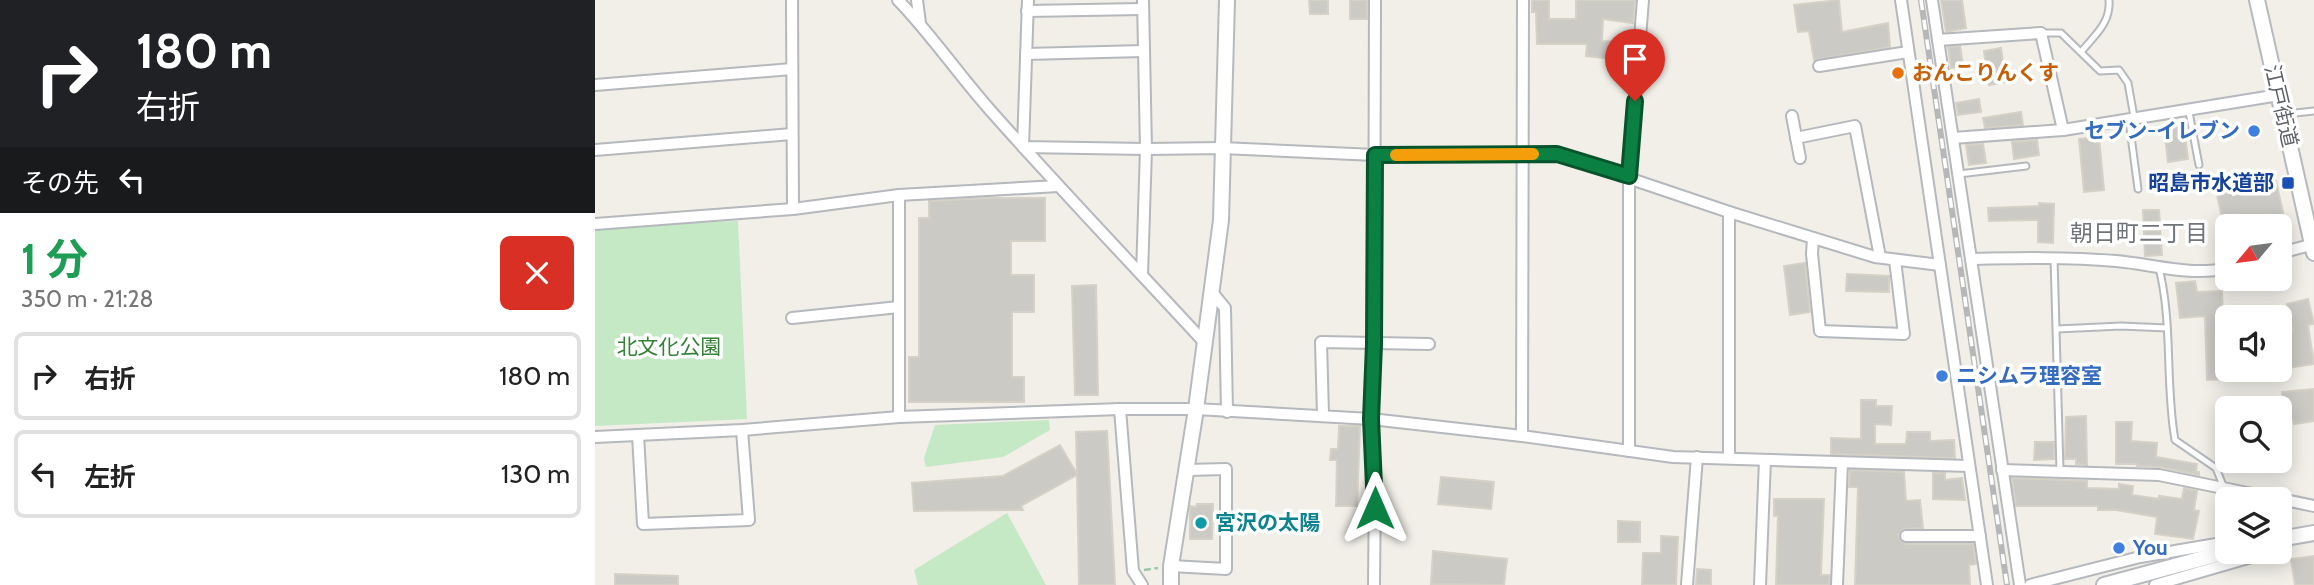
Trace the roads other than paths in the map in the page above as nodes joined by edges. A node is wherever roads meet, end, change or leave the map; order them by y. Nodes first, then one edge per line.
1 (792, 0) edge
2 (898, 0) edge
3 (917, 0) edge
4 (1227, 0) edge
5 (1375, 0) edge
6 (1523, 0) edge
7 (1643, 0) edge
8 (1901, 0) edge
9 (1932, 0) edge
10 (2109, 0) edge
11 (2257, 0) edge
12 (1142, 5) edge
13 (1027, 6) edge
14 (920, 23) junction
15 (2042, 33) junction
16 (1938, 40) junction
17 (1143, 51) junction
18 (1908, 52) junction
19 (2081, 52) junction
20 (1026, 54) junction
21 (1819, 66) dead end
22 (792, 69) junction
23 (595, 85) edge
24 (2279, 96) junction
25 (2314, 111) edge
26 (2189, 112) junction
27 (2283, 115) junction
28 (1792, 116) dead end
29 (2131, 121) junction
30 (2063, 130) junction
31 (792, 134) junction
32 (1796, 138) junction
33 (1953, 138) junction
34 (1023, 146) junction
35 (1222, 148) junction
36 (1146, 149) junction
37 (595, 150) edge
38 (1375, 155) junction
39 (1523, 155) junction
40 (1800, 158) dead end
41 (2199, 165) dead end
42 (2025, 166) dead end
43 (1959, 174) junction
44 (1629, 176) junction
45 (1058, 186) junction
46 (2139, 189) dead end
47 (899, 195) junction
48 (793, 209) junction
49 (1729, 212) junction
50 (595, 224) edge
51 (1813, 238) junction
52 (2313, 247) edge
53 (2293, 251) edge
54 (1880, 257) junction
55 (2054, 257) junction
56 (1971, 259) junction
57 (1895, 260) junction
58 (1940, 265) junction
59 (2159, 268) junction
60 (2215, 269) edge
61 (1142, 275) junction
62 (1211, 290) junction
63 (899, 307) junction
64 (792, 318) dead end
65 (2167, 328) junction
66 (2057, 329) junction
67 (1204, 342) junction
68 (1374, 344) junction
69 (1429, 344) dead end
70 (1120, 409) junction
71 (1196, 410) junction
72 (1227, 411) junction
73 (1323, 415) junction
74 (899, 417) junction
75 (1371, 419) junction
76 (742, 429) junction
77 (638, 435) junction
78 (1522, 436) junction
79 (595, 437) edge
80 (1629, 451) junction
81 (1697, 457) junction
82 (1729, 457) junction
83 (1765, 460) junction
84 (1842, 463) junction
85 (1969, 466) junction
86 (1187, 470) junction
87 (2003, 470) junction
88 (2060, 471) junction
89 (2219, 487) edge
90 (2224, 487) edge
91 (2292, 502) edge
92 (2314, 506) edge
93 (2314, 533) edge
94 (1906, 536) dead end
95 (1980, 536) junction
96 (2292, 537) edge
97 (2215, 547) edge
98 (2215, 549) edge
99 (2227, 564) edge
100 (1171, 566) junction
101 (1142, 585) edge
102 (1171, 585) edge
103 (1374, 585) edge
104 (1687, 585) edge
105 (1761, 585) edge
106 (1837, 585) edge
107 (1986, 585) edge
108 (2020, 585) edge
109 (2030, 585) edge
110 (2104, 585) edge
111 (2154, 585) edge

1 - 22 street
2 - 14 street
3 - 14 street
4 - 35 street
5 - 38 street
6 - 39 street
7 - 44 street
8 - 18 street
9 - 16 street
10 - 19 lane
11 - 24 street, 江戸街道
12 - 13 street
12 - 17 street
13 - 20 street
14 - 34 street
15 - 16 street
15 - 19 lane
15 - 30 street
16 - 33 street
17 - 20 street
17 - 36 street
18 - 21 street
18 - 58 street
19 - 29 lane
20 - 34 street
22 - 23 street
22 - 31 street
24 - 26 street
24 - 27 street, 江戸街道
25 - 27 lane
26 - 29 street
26 - 41 lane
27 - 52 street, 江戸街道
28 - 32 street
29 - 30 street
29 - 46 lane
30 - 33 street
31 - 37 street
31 - 48 street
32 - 40 street
32 - 54 street
33 - 43 street
34 - 36 street
34 - 45 street
35 - 36 street
35 - 38 street
35 - 62 street
36 - 61 street
38 - 39 street
38 - 68 street
39 - 44 street
39 - 78 street
42 - 43 lane
43 - 56 street
44 - 49 street
44 - 80 street
45 - 47 street
45 - 61 street
47 - 48 street
47 - 63 street
48 - 50 street
49 - 51 street
49 - 82 street
51 - 54 street
51 - 57 street
52 - 53 street
54 - 57 street
55 - 56 street
55 - 59 street
55 - 66 lane
56 - 87 street
57 - 58 street
58 - 85 street
59 - 60 street
59 - 65 lane
61 - 67 street
62 - 67 street
62 - 72 street
63 - 64 street
63 - 74 street
65 - 66 lane
65 - 90 lane
66 - 88 lane
67 - 71 street
68 - 69 street
68 - 73 street
68 - 75 street
70 - 71 street
70 - 74 street
70 - 101 street
71 - 72 street
71 - 86 street
72 - 73 street
73 - 75 street
74 - 76 street
75 - 78 street
75 - 103 street
76 - 77 street
76 - 77 street
77 - 79 street
78 - 80 street
80 - 81 street
81 - 82 street
81 - 104 street
82 - 83 street
83 - 84 street
83 - 105 street
84 - 85 street
84 - 106 street
85 - 95 street
86 - 100 street
86 - 100 street
87 - 88 street
87 - 108 street
88 - 89 street
91 - 92 street
93 - 96 street
94 - 95 street
95 - 107 street
97 - 109 street
98 - 110 street
99 - 111 street
100 - 102 street

